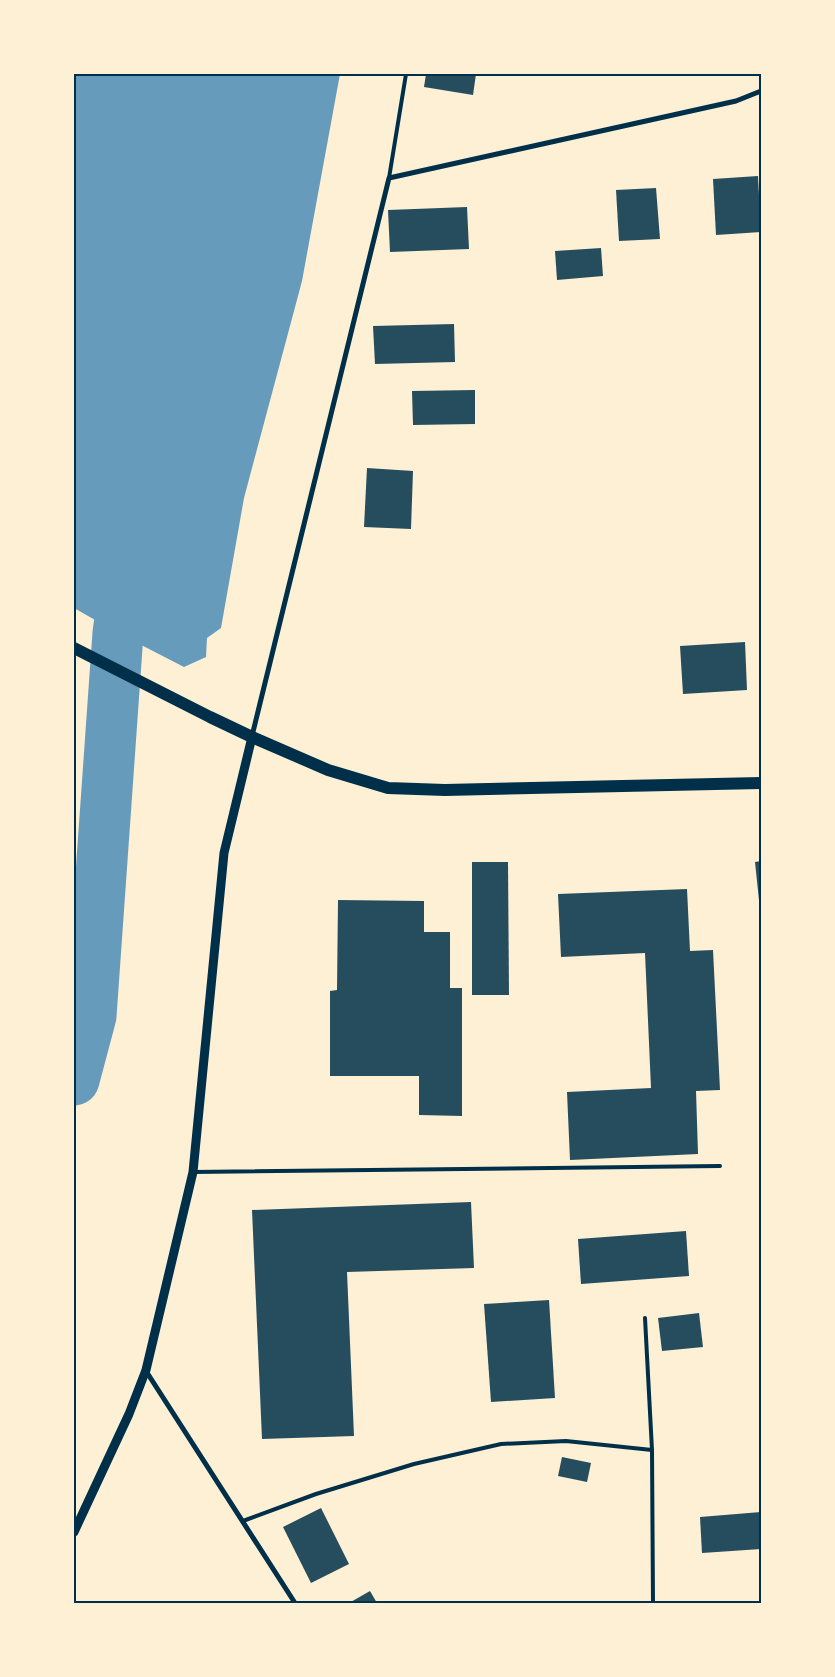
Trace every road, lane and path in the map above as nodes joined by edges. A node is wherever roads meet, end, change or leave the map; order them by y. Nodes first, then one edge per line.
1 (406, 74) edge
2 (761, 91) edge
3 (389, 178) junction
4 (74, 648) edge
5 (252, 736) junction
6 (761, 783) edge
7 (720, 1166) dead end
8 (193, 1172) junction
9 (645, 1318) dead end
10 (146, 1370) junction
11 (652, 1450) junction
12 (243, 1521) junction
13 (74, 1532) edge
14 (295, 1603) edge
15 (653, 1603) edge

1 - 3 lane
2 - 3 street
3 - 5 street
4 - 5 main road
5 - 6 main road
5 - 8 street
7 - 8 lane
8 - 10 street
9 - 11 lane
10 - 12 street
10 - 13 street
11 - 12 lane
11 - 15 lane
12 - 14 street

